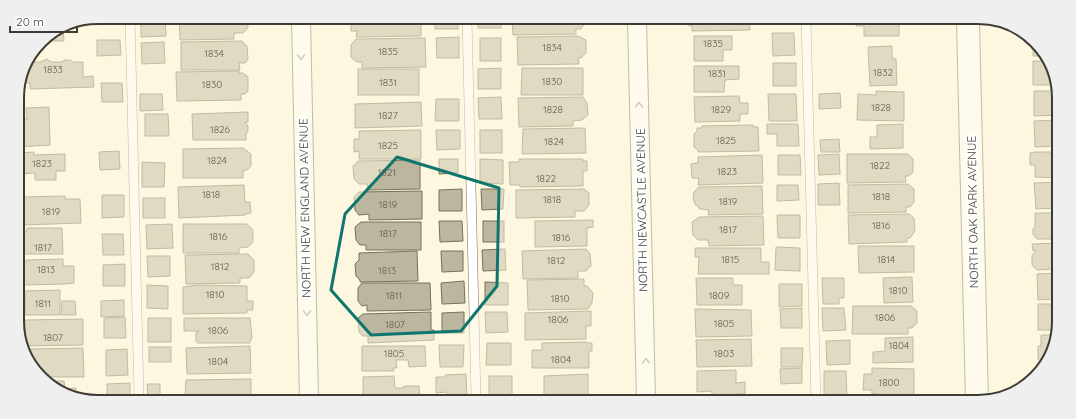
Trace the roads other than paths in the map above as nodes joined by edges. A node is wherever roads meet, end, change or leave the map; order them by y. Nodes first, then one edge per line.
1 (130, 24) edge
2 (300, 24) edge
3 (467, 24) edge
4 (637, 24) edge
5 (806, 24) edge
6 (968, 24) edge
7 (139, 395) edge
8 (309, 395) edge
9 (476, 395) edge
10 (646, 395) edge
11 (816, 395) edge
12 (977, 395) edge

1 - 7 lane
2 -> 8 street, NORTH NEW ENGLAND AVENUE
3 - 9 lane
10 -> 4 street, NORTH NEWCASTLE AVENUE
5 - 11 lane
6 - 12 street, NORTH OAK PARK AVENUE

